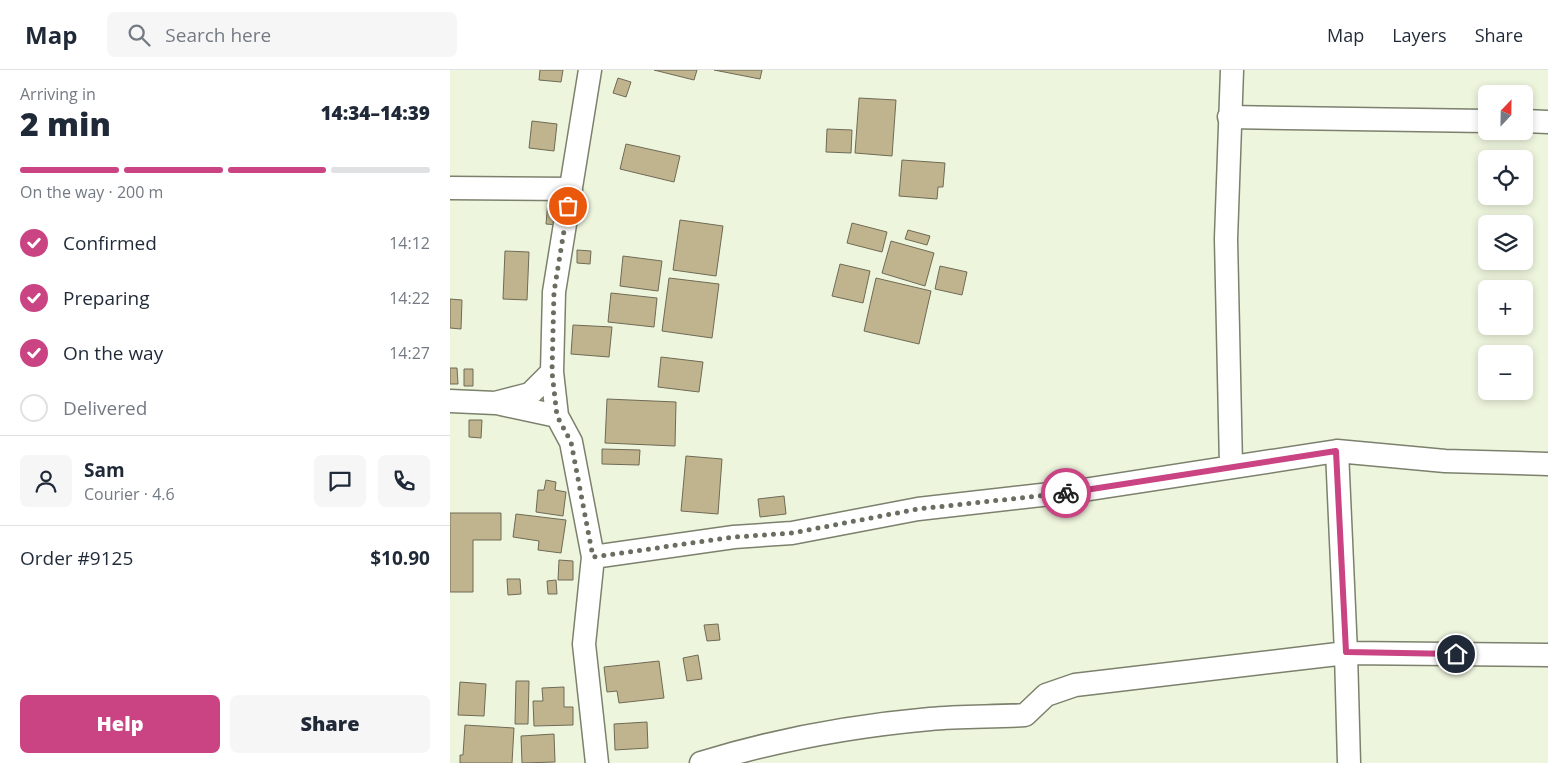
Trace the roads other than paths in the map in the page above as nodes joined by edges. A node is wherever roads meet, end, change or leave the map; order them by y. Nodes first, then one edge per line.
1 (590, 70) edge
2 (1232, 70) edge
3 (1229, 117) junction
4 (1478, 121) edge
5 (1533, 121) edge
6 (1548, 122) edge
7 (450, 188) edge
8 (571, 189) junction
9 (552, 372) junction
10 (450, 401) edge
11 (495, 403) junction
12 (557, 416) junction
13 (1336, 451) junction
14 (1548, 464) edge
15 (1231, 466) junction
16 (593, 557) junction
17 (1346, 652) junction
18 (1548, 655) edge
19 (597, 763) edge
20 (700, 763) edge
21 (1349, 763) edge

1 - 8 street
2 - 3 street
3 - 4 street
3 - 15 street
5 - 6 street
7 - 8 street
8 - 9 street
9 - 11 street
9 - 12 street
10 - 11 street
11 - 12 street
12 - 16 street
13 - 14 street
13 - 15 street
13 - 17 street
15 - 16 street
16 - 19 street
17 - 18 street
17 - 20 street
17 - 21 street

